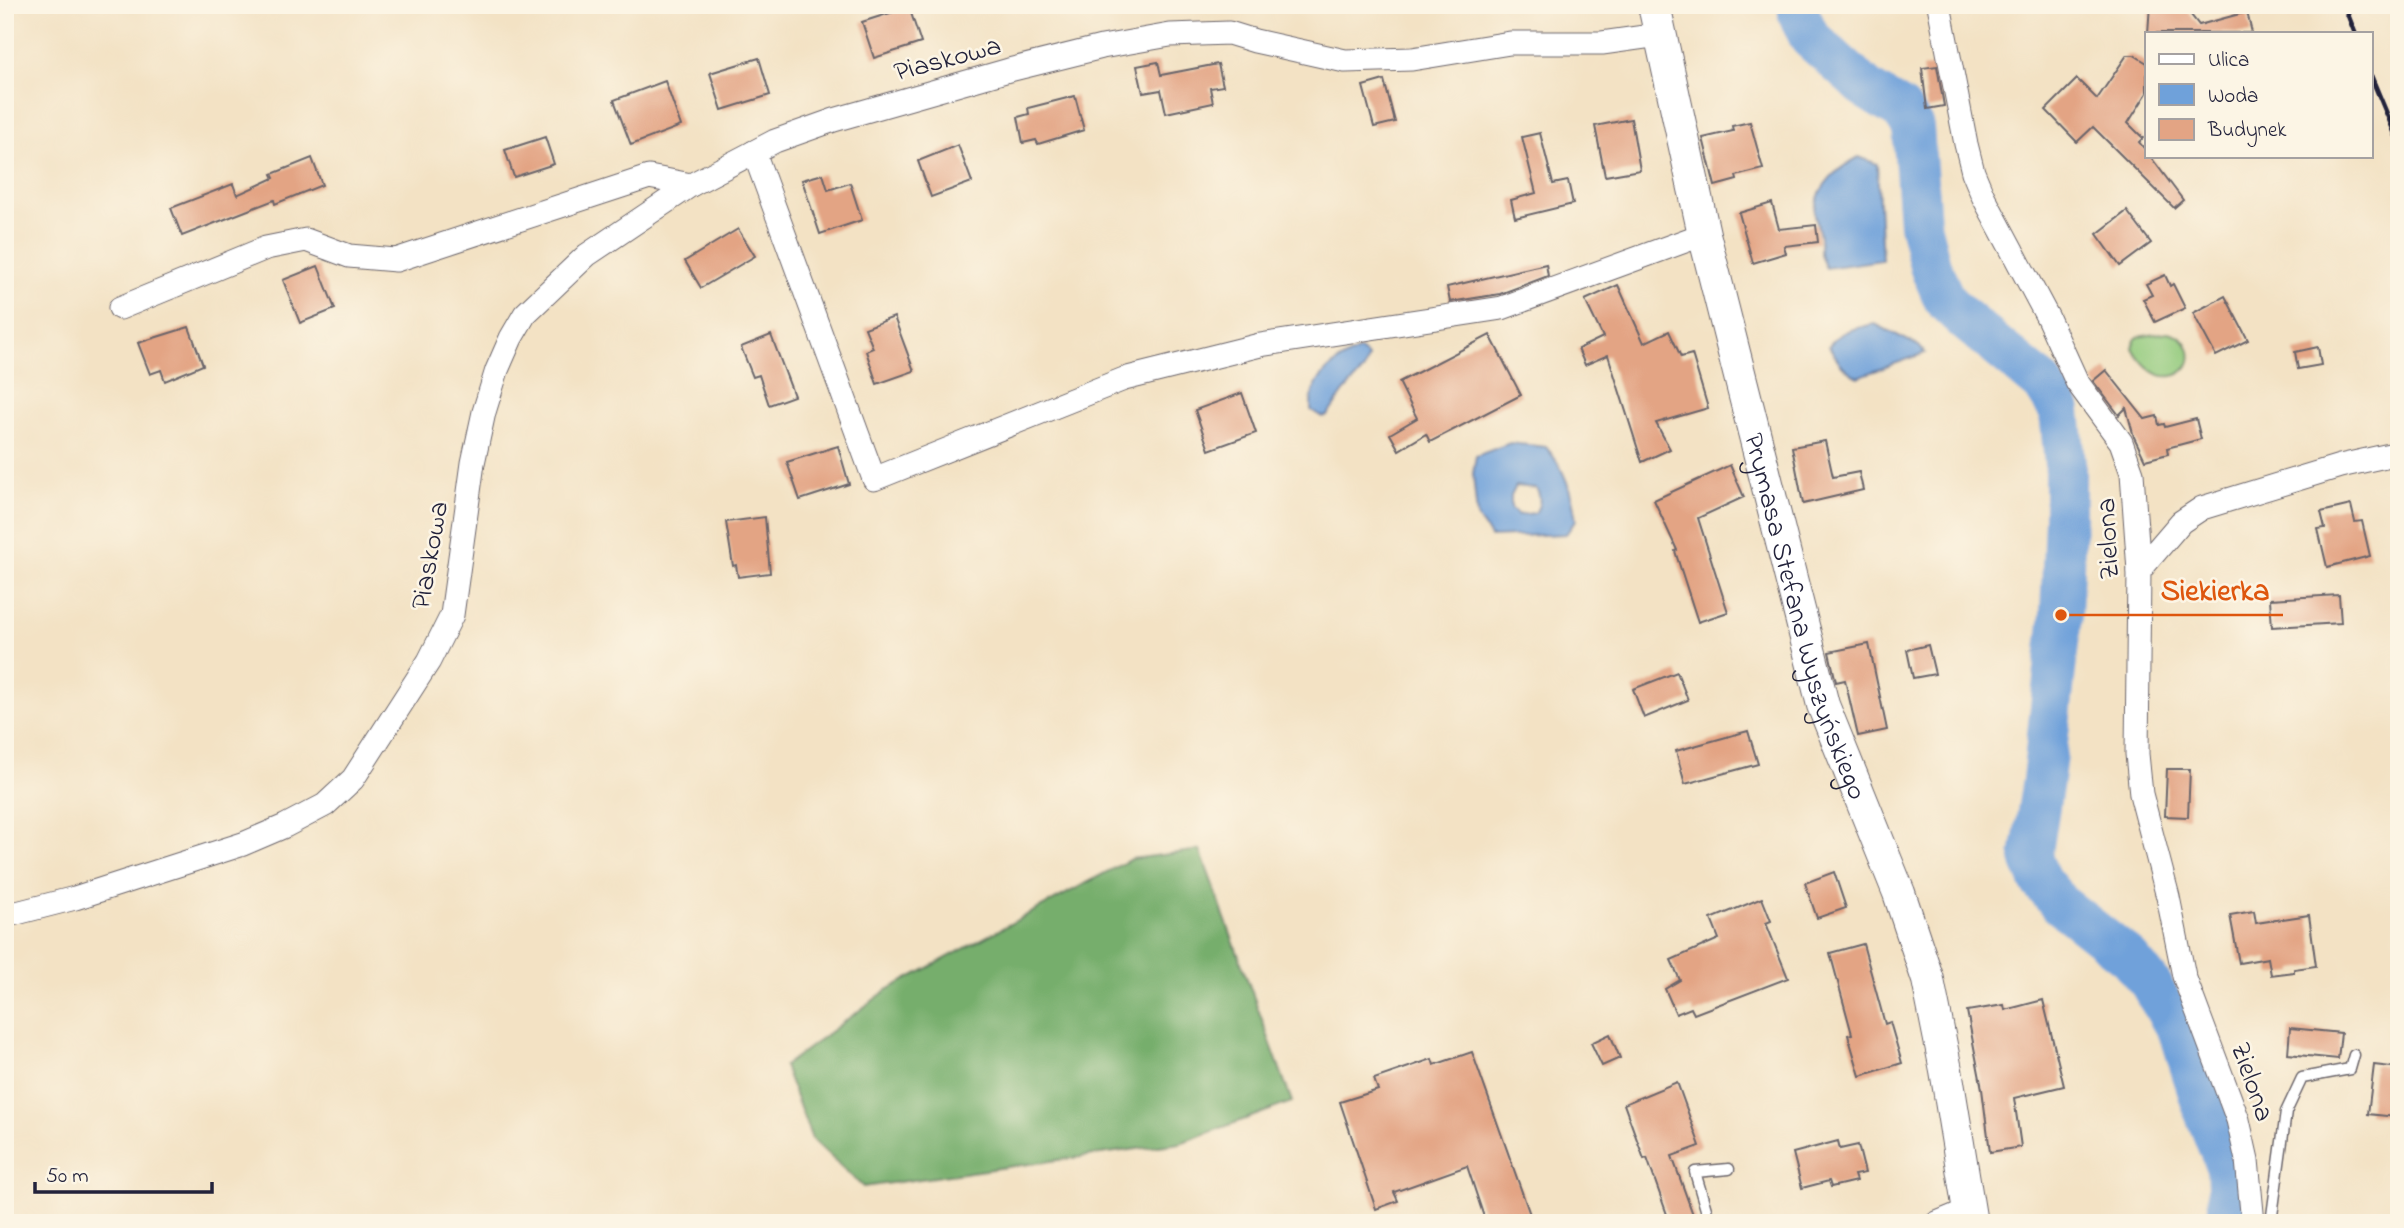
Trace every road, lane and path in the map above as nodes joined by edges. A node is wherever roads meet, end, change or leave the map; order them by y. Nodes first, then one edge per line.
1 (1939, 5) edge
2 (1657, 20) edge
3 (754, 152) junction
4 (691, 185) junction
5 (1704, 234) junction
6 (120, 308) dead end
7 (2399, 453) edge
8 (2139, 571) junction
9 (5, 916) edge
10 (2354, 1055) dead end
11 (1729, 1169) dead end
12 (1969, 1216) edge
13 (1710, 1223) edge
14 (1937, 1223) edge
15 (2253, 1223) edge
16 (2271, 1223) edge

1 - 8 street, Zielona
2 - 3 street, Piaskowa
2 - 5 main road, Prymasa Stefana Wyszyńskiego
3 - 4 street, Piaskowa
3 - 5 street
4 - 6 street
4 - 9 street, Piaskowa
5 - 12 main road, Prymasa Stefana Wyszyńskiego
7 - 8 street
8 - 15 street, Zielona
10 - 16 lane
11 - 13 lane
12 - 14 street

